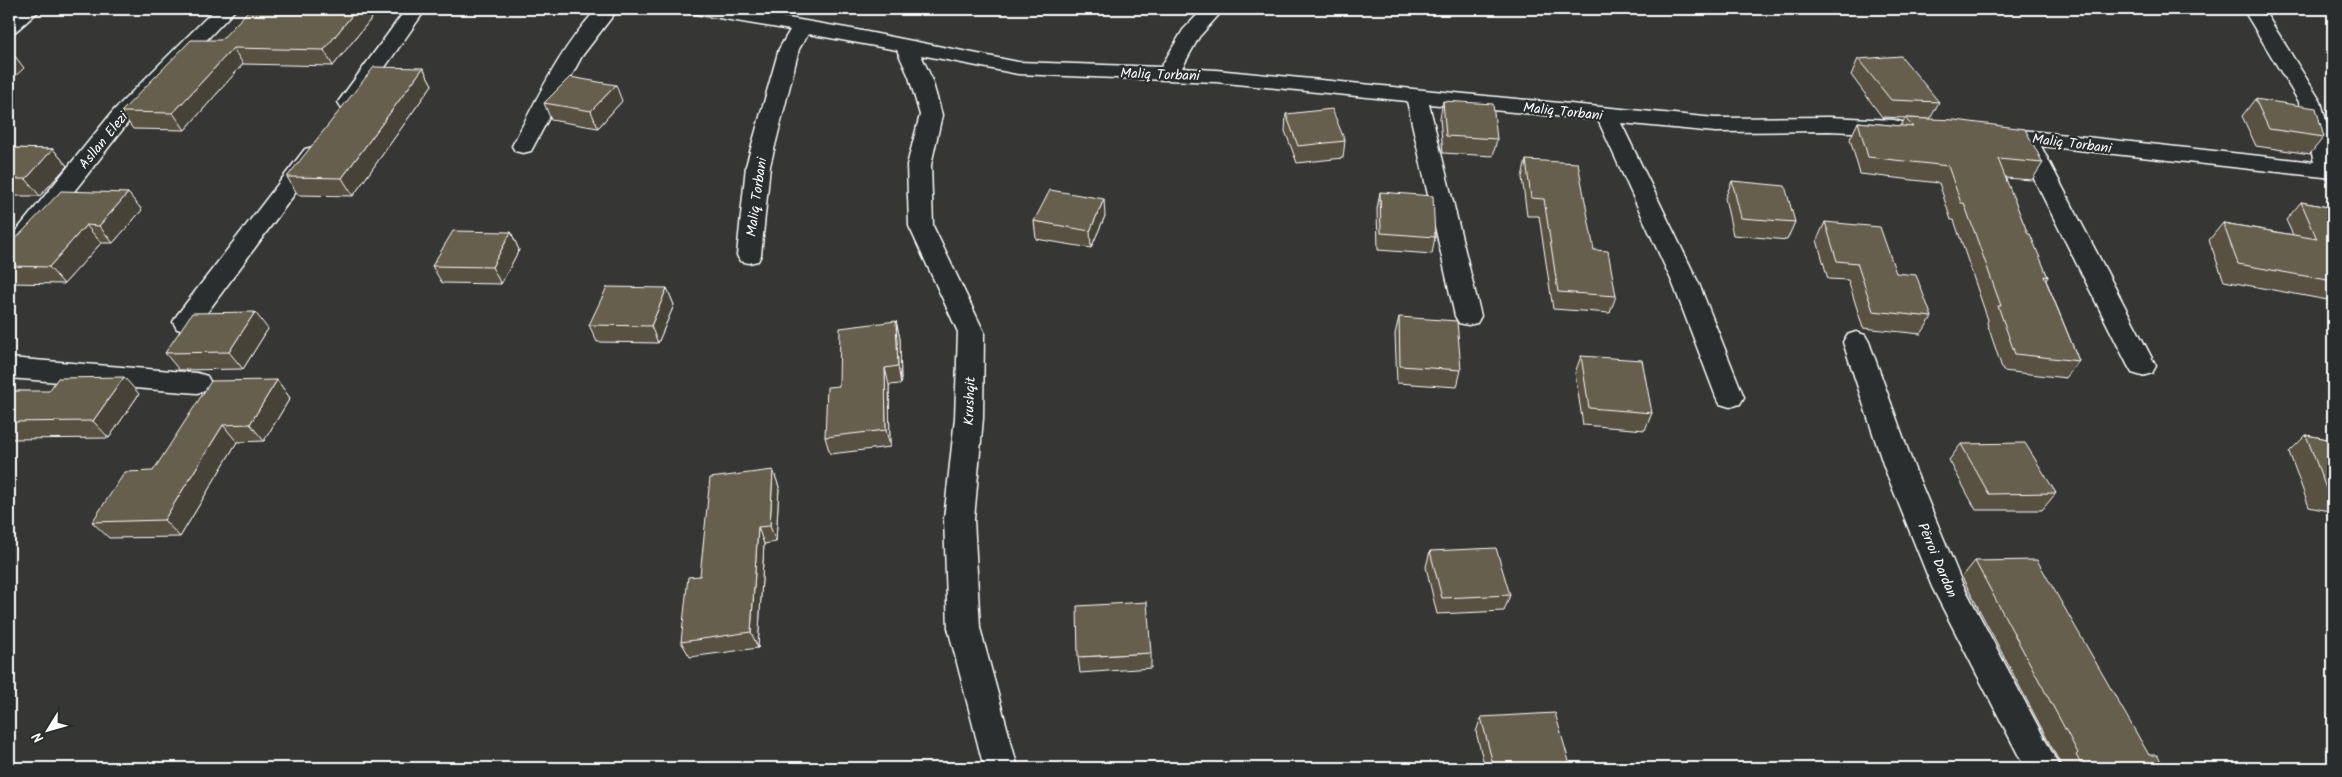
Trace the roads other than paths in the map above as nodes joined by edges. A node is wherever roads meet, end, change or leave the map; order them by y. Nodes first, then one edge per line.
1 (31, 9) edge
2 (226, 9) edge
3 (416, 9) edge
4 (608, 9) edge
5 (701, 9) edge
6 (1214, 9) edge
7 (2253, 9) edge
8 (749, 13) edge
9 (802, 26) junction
10 (9, 27) edge
11 (906, 46) junction
12 (1168, 74) junction
13 (1416, 96) junction
14 (1608, 116) junction
15 (1917, 127) edge
16 (1976, 132) edge
17 (2025, 138) junction
18 (523, 146) dead end
19 (2331, 170) edge
20 (749, 255) dead end
21 (9, 257) edge
22 (1468, 316) dead end
23 (186, 322) edge
24 (1856, 342) dead end
25 (2142, 366) dead end
26 (9, 368) edge
27 (197, 383) dead end
28 (1730, 397) dead end
29 (1001, 768) edge
30 (2042, 768) edge

1 - 10 street
2 - 21 street, Asllan Elezi
3 - 23 street
4 - 18 street
5 - 8 street, Maliq Torbani
6 - 12 street
7 - 19 street, Maliq Torbani
8 - 9 street, Maliq Torbani
9 - 11 street, Maliq Torbani
9 - 20 street, Maliq Torbani
11 - 12 street, Maliq Torbani
11 - 29 street, Krushqit
12 - 13 street, Maliq Torbani
13 - 14 street, Maliq Torbani
13 - 22 street
14 - 15 street, Maliq Torbani
14 - 28 street
16 - 17 street, Maliq Torbani
17 - 19 street, Maliq Torbani
17 - 25 street
24 - 30 street, Përroi Dardan
26 - 27 street

